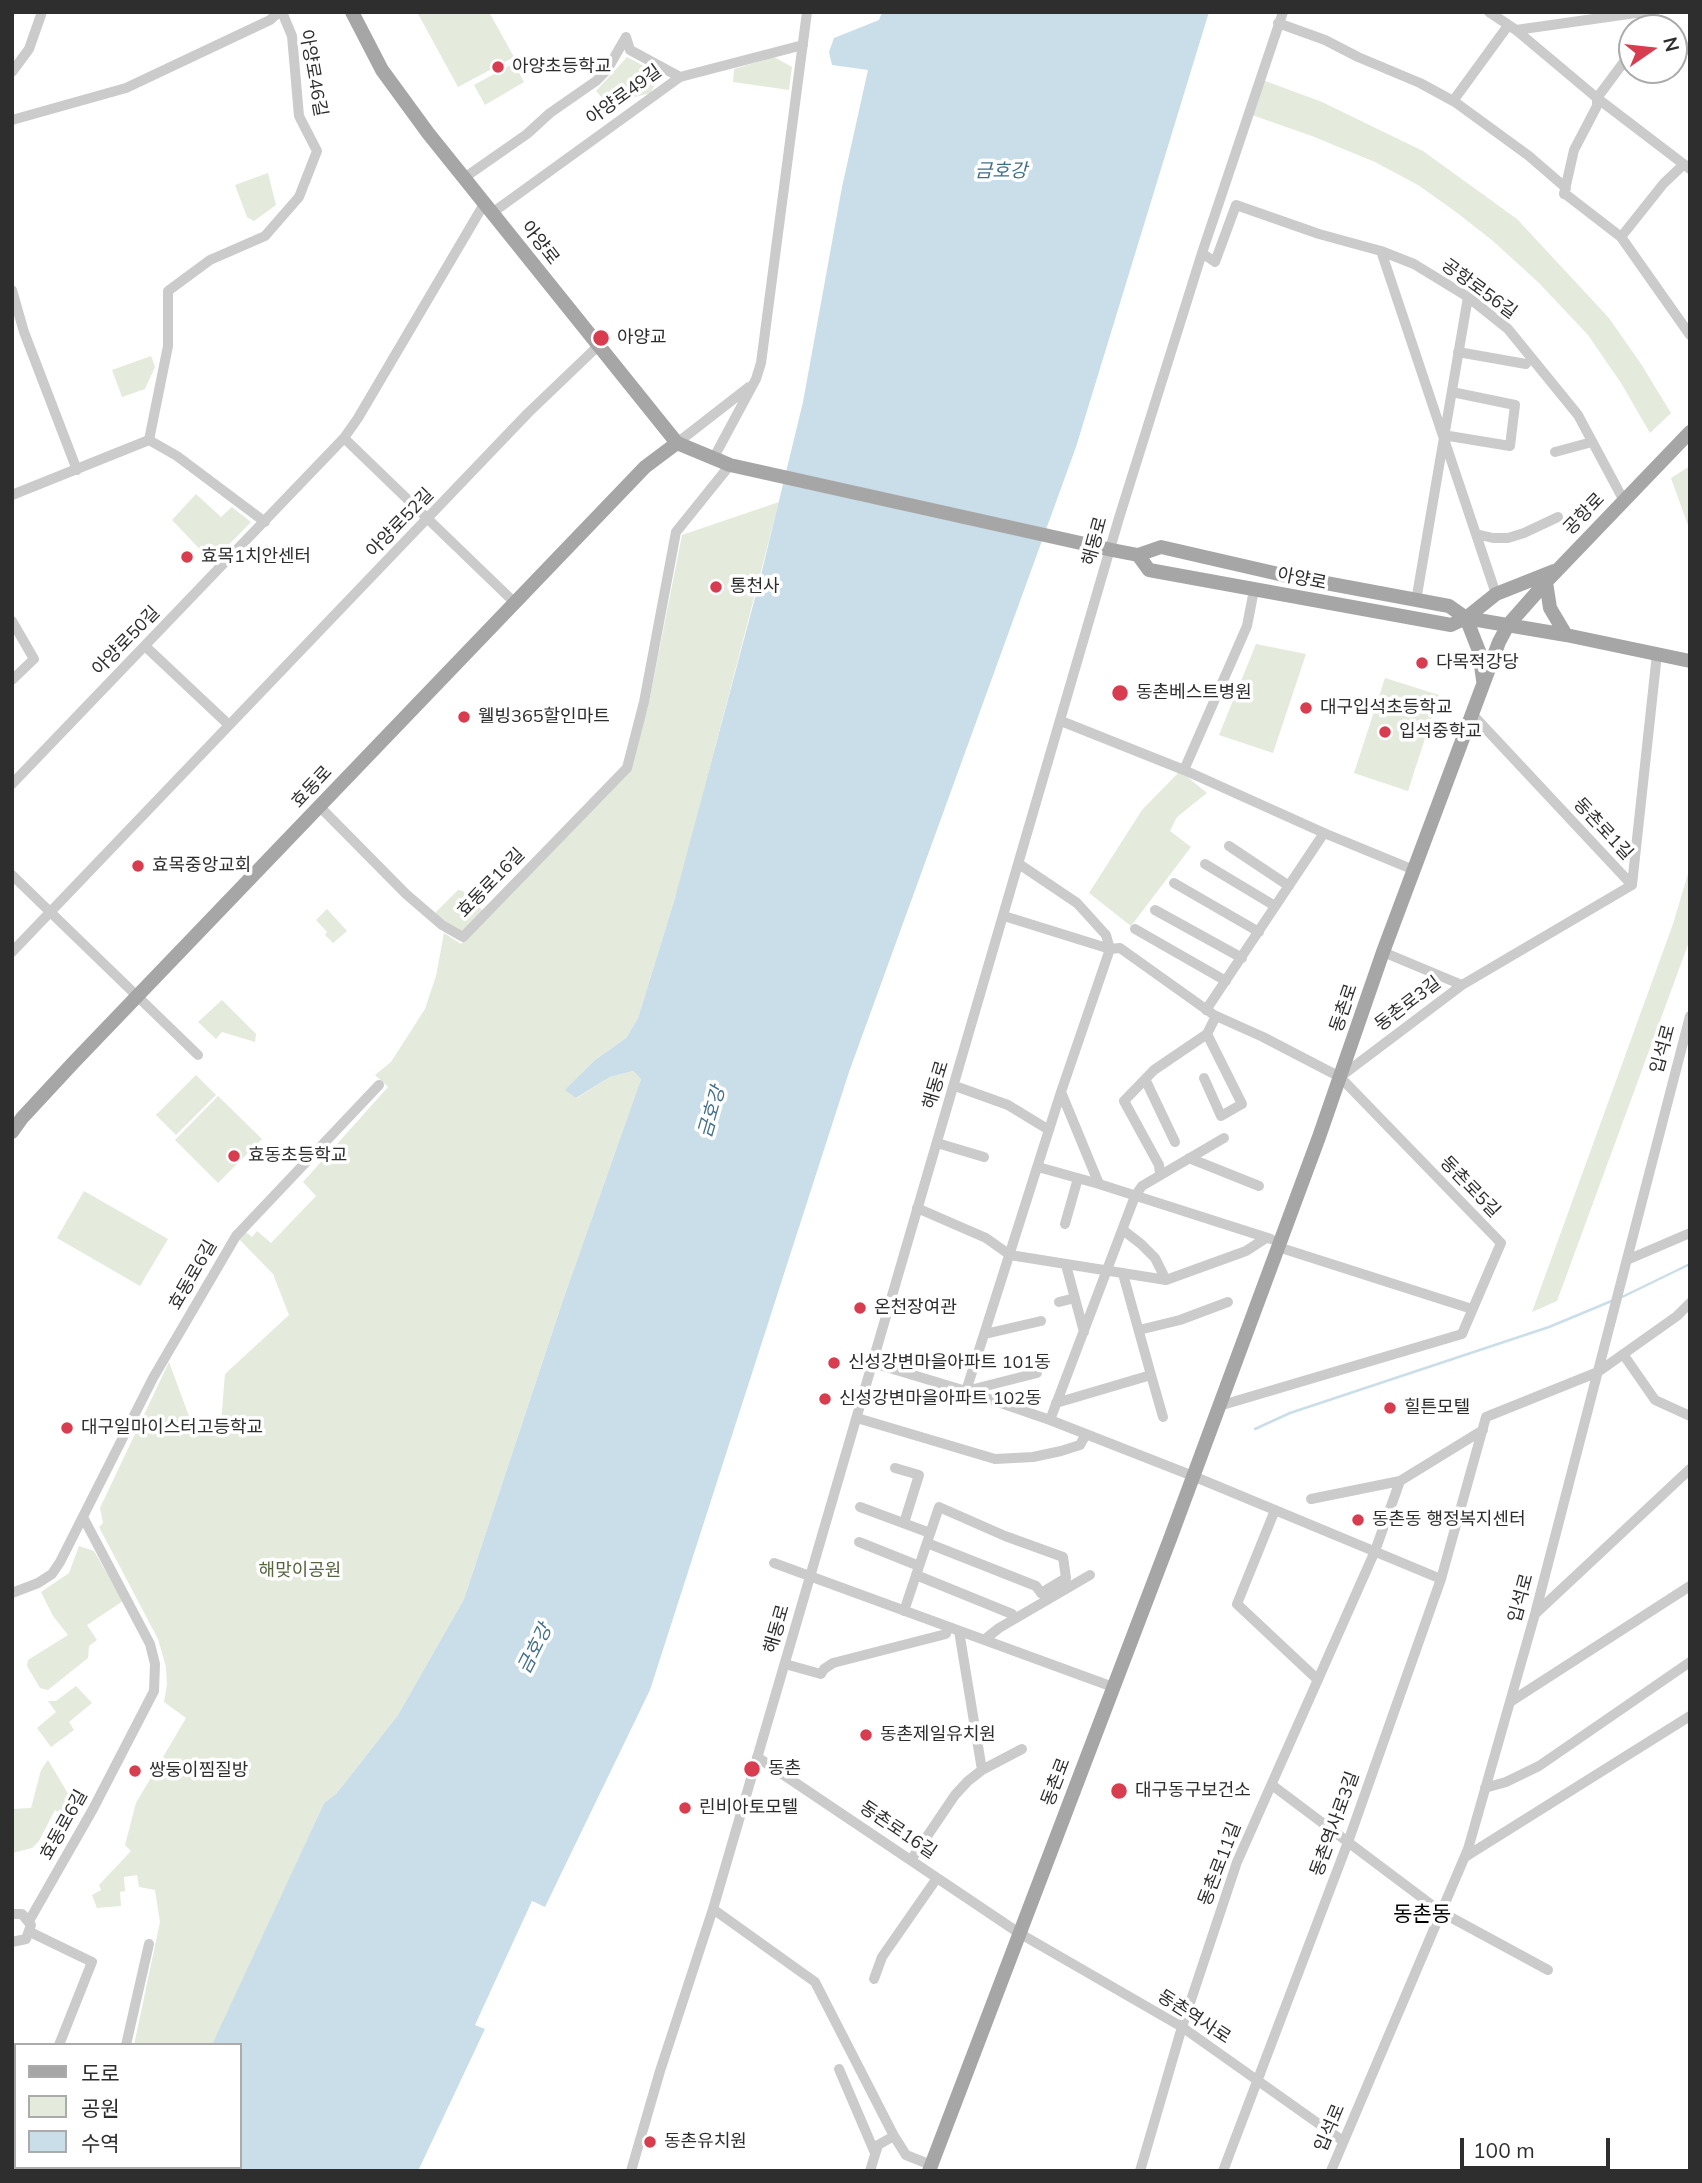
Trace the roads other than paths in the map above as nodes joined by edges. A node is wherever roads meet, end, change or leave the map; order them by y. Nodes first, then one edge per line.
1 (42, 12) edge
2 (280, 12) edge
3 (352, 12) edge
4 (807, 12) edge
5 (814, 12) edge
6 (1489, 12) edge
7 (1643, 12) edge
8 (1281, 18) edge
9 (1512, 29) junction
10 (803, 45) junction
11 (1618, 70) edge
12 (12, 72) edge
13 (680, 77) junction
14 (1597, 98) junction
15 (1453, 101) junction
16 (12, 120) edge
17 (1687, 167) edge
18 (464, 178) junction
19 (1564, 194) junction
20 (488, 208) junction
21 (1621, 237) junction
22 (1381, 251) junction
23 (1202, 253) junction
24 (12, 290) edge
25 (1468, 297) junction
26 (1690, 335) edge
27 (598, 346) junction
28 (1458, 352) junction
29 (1526, 363) dead end
30 (754, 383) junction
31 (1452, 393) junction
32 (1690, 432) edge
33 (1443, 435) junction
34 (344, 438) junction
35 (149, 440) junction
36 (1592, 442) junction
37 (677, 443) junction
38 (1555, 452) dead end
39 (713, 459) junction
40 (730, 466) junction
41 (77, 470) junction
42 (12, 495) edge
43 (1623, 501) junction
44 (1558, 517) dead end
45 (428, 519) junction
46 (265, 522) junction
47 (1476, 534) junction
48 (1112, 550) junction
49 (1138, 555) junction
50 (1558, 569) junction
51 (1546, 582) junction
52 (1254, 590) junction
53 (1496, 594) junction
54 (1416, 600) junction
55 (514, 602) junction
56 (1466, 618) junction
57 (12, 621) edge
58 (1508, 625) junction
59 (1566, 635) junction
60 (145, 646) junction
61 (1657, 654) junction
62 (1690, 661) edge
63 (12, 680) edge
64 (1483, 683) junction
65 (1472, 714) junction
66 (1061, 721) junction
67 (229, 725) junction
68 (1184, 770) junction
69 (12, 784) edge
70 (320, 807) junction
71 (1324, 833) junction
72 (1229, 846) dead end
73 (1019, 864) junction
74 (1205, 864) dead end
75 (1414, 870) junction
76 (12, 875) edge
77 (1174, 883) dead end
78 (1632, 885) junction
79 (1289, 886) junction
80 (1275, 906) junction
81 (1154, 909) dead end
82 (51, 912) junction
83 (1004, 916) junction
84 (1135, 929) dead end
85 (1259, 932) junction
86 (1110, 948) junction
87 (12, 952) edge
88 (1383, 952) junction
89 (1242, 958) junction
90 (1226, 981) junction
91 (1462, 985) junction
92 (138, 997) junction
93 (1211, 1013) junction
94 (1690, 1016) edge
95 (1207, 1034) junction
96 (198, 1055) dead end
97 (1204, 1077) dead end
98 (1340, 1077) junction
99 (1145, 1079) junction
100 (379, 1085) dead end
101 (955, 1086) junction
102 (1061, 1092) junction
103 (1049, 1130) junction
104 (12, 1132) edge
105 (1224, 1138) dead end
106 (1175, 1142) dead end
107 (937, 1143) junction
108 (984, 1157) dead end
109 (1189, 1158) junction
110 (1038, 1167) junction
111 (1160, 1175) junction
112 (1078, 1178) junction
113 (1099, 1184) junction
114 (1259, 1186) dead end
115 (1135, 1196) junction
116 (918, 1208) junction
117 (1065, 1223) dead end
118 (1123, 1230) junction
119 (1690, 1233) edge
120 (1275, 1243) junction
121 (1010, 1255) junction
122 (1627, 1260) junction
123 (1066, 1265) junction
124 (1106, 1272) junction
125 (1123, 1274) junction
126 (1166, 1280) junction
127 (1075, 1298) junction
128 (1228, 1301) dead end
129 (1059, 1302) dead end
130 (1690, 1303) edge
131 (1472, 1309) junction
132 (1041, 1321) dead end
133 (1139, 1330) junction
134 (1084, 1332) junction
135 (985, 1334) junction
136 (1623, 1354) junction
137 (873, 1363) junction
138 (1598, 1372) junction
139 (1037, 1373) dead end
140 (1152, 1375) junction
141 (966, 1391) junction
142 (1056, 1403) junction
143 (1219, 1406) junction
144 (1690, 1416) edge
145 (857, 1418) junction
146 (1163, 1418) dead end
147 (1050, 1420) junction
148 (1483, 1430) junction
149 (1086, 1434) junction
150 (895, 1468) dead end
151 (1690, 1469) edge
152 (1194, 1476) junction
153 (1400, 1481) junction
154 (1311, 1499) dead end
155 (860, 1507) dead end
156 (1275, 1510) junction
157 (83, 1517) junction
158 (904, 1523) junction
159 (929, 1538) junction
160 (859, 1542) dead end
161 (1375, 1551) junction
162 (774, 1563) dead end
163 (918, 1571) junction
164 (1090, 1575) dead end
165 (810, 1577) junction
166 (1441, 1579) junction
167 (1690, 1586) edge
168 (12, 1592) edge
169 (904, 1611) junction
170 (1535, 1615) junction
171 (1016, 1618) junction
172 (948, 1627) junction
173 (959, 1631) junction
174 (984, 1640) junction
175 (1690, 1662) edge
176 (785, 1664) junction
177 (1318, 1680) junction
178 (1113, 1687) junction
179 (1510, 1702) junction
180 (1690, 1716) edge
181 (1022, 1749) dead end
182 (757, 1757) junction
183 (982, 1770) junction
184 (1272, 1784) junction
185 (1485, 1788) junction
186 (1348, 1842) junction
187 (1465, 1857) junction
188 (911, 1860) junction
189 (937, 1878) junction
190 (713, 1909) junction
191 (1441, 1912) junction
192 (12, 1914) edge
193 (30, 1926) junction
194 (1019, 1933) junction
195 (149, 1944) dead end
196 (14, 1945) edge
197 (1548, 1970) dead end
198 (874, 1979) dead end
199 (1182, 2027) junction
200 (60, 2043) edge
201 (126, 2043) edge
202 (839, 2069) dead end
203 (1257, 2080) junction
204 (873, 2096) junction
205 (855, 2105) junction
206 (894, 2136) junction
207 (1343, 2141) junction
208 (875, 2153) junction
209 (930, 2168) edge
210 (631, 2171) edge
211 (870, 2171) edge
212 (1140, 2171) edge
213 (1223, 2171) edge
214 (1331, 2171) edge

1 - 12 street
2 - 16 street
2 - 35 street, 아양로46길
3 - 18 main road, 아양로
4 - 10 street
5 - 10 street
6 - 9 street
7 - 9 street
8 - 15 street
8 - 23 street, 해동로
9 - 14 street
9 - 15 street
10 - 13 street, 아양로49길
10 - 30 street
11 - 14 street
13 - 18 street
13 - 20 street, 아양로49길
14 - 17 street
14 - 19 street
15 - 19 street
17 - 21 street
18 - 20 main road, 아양로
19 - 21 street
20 - 27 main road, 아양로
20 - 34 street, 아양로50길
21 - 26 street
22 - 23 street, 공항로56길
22 - 25 street, 공항로56길
22 - 33 street
23 - 48 street, 해동로
24 - 41 street
25 - 28 street
25 - 36 street, 공항로56길
27 - 37 main road, 아양로
27 - 45 street, 아양로52길
28 - 29 street
28 - 31 street
30 - 37 street
30 - 39 street
31 - 33 street
31 - 33 street
32 - 43 main road, 공항로
33 - 47 street
33 - 54 street
34 - 45 street
34 - 46 street, 아양로50길
35 - 41 street
35 - 46 street
36 - 38 street
36 - 43 street, 공항로56길
37 - 39 main road, 아양로
37 - 55 main road, 효동로
39 - 40 main road, 아양로
40 - 48 main road, 아양로
40 - 70 street, 효동로16길
41 - 42 street
43 - 50 main road, 공항로
44 - 47 street
45 - 55 street
45 - 67 street, 아양로52길
46 - 60 street, 아양로50길
47 - 53 street
48 - 49 main road, 아양로
48 - 66 street, 해동로
49 - 52 main road, 아양로
49 - 54 main road, 아양로
50 - 51 main road, 공항로
50 - 53 main road
51 - 58 main road, 공항로
51 - 59 main road
52 - 56 main road, 아양로
52 - 68 street
53 - 56 main road
54 - 56 main road, 아양로
55 - 70 main road, 효동로
56 - 58 main road, 아양로
56 - 64 main road
57 - 63 street
58 - 59 main road, 아양로
58 - 64 main road, 동촌로
59 - 61 main road, 아양로
60 - 67 street
60 - 69 street, 아양로50길
61 - 62 main road, 아양로
61 - 78 street
64 - 65 main road, 동촌로
65 - 75 main road, 동촌로
65 - 78 street, 동촌로1길
66 - 68 street
66 - 73 street, 해동로
67 - 82 street, 아양로52길
68 - 71 street
70 - 92 main road, 효동로
71 - 75 street
71 - 79 street
72 - 79 street
73 - 83 street, 해동로
73 - 86 street
74 - 80 street
75 - 88 main road, 동촌로
76 - 82 street
77 - 85 street
78 - 91 street, 동촌로1길
79 - 80 street
80 - 85 street
81 - 89 street
82 - 87 street, 아양로52길
82 - 92 street
83 - 86 street
83 - 101 street, 해동로
84 - 90 street
85 - 89 street
86 - 93 street
86 - 102 street
88 - 91 street, 동촌로3길
88 - 98 main road, 동촌로
89 - 90 street
90 - 93 street
91 - 98 street, 동촌로3길
92 - 96 street
92 - 104 main road, 효동로
93 - 95 street
93 - 98 street
94 - 122 street, 입석로
95 - 97 street
95 - 99 street
98 - 120 main road, 동촌로
98 - 131 street, 동촌로5길
99 - 106 street
99 - 111 street
100 - 157 street, 효동로6길
101 - 103 street
101 - 107 street, 해동로
102 - 103 street
102 - 113 street
103 - 110 street
105 - 109 street
107 - 108 street
107 - 116 street, 해동로
109 - 111 street
109 - 114 street
110 - 112 street
110 - 121 street
111 - 115 street
112 - 113 street
112 - 117 street
113 - 115 street
115 - 118 street
115 - 120 street
116 - 121 street
116 - 137 street, 해동로
118 - 124 street
118 - 126 street
119 - 122 street
120 - 126 street
120 - 131 street
120 - 143 main road, 동촌로
121 - 123 street
121 - 135 street
122 - 138 street, 입석로
123 - 124 street
123 - 127 street
124 - 125 street
124 - 134 street
125 - 126 street
125 - 133 street
127 - 129 street
127 - 134 street
128 - 133 street
130 - 136 street
131 - 143 street
132 - 135 street
133 - 140 street
134 - 142 street
135 - 141 street
136 - 138 street
136 - 144 street
137 - 141 street
137 - 145 street, 해동로
138 - 148 street, 동촌역사로3길
138 - 170 street, 입석로
139 - 141 street
140 - 142 street
140 - 146 street
141 - 147 street
142 - 147 street
143 - 152 main road, 동촌로
145 - 149 street
145 - 165 street, 해동로
147 - 149 street
148 - 153 street
148 - 166 street, 동촌역사로3길
149 - 152 street
150 - 158 street
151 - 170 street
152 - 156 street
152 - 178 main road, 동촌로
153 - 154 street
153 - 161 street, 동촌로11길
155 - 158 street
156 - 161 street
156 - 177 street
157 - 168 street, 효동로6길
157 - 193 street, 효동로6길
158 - 159 street
159 - 159 street
159 - 163 street
160 - 163 street
161 - 166 street
161 - 177 street, 동촌로11길
162 - 165 street
163 - 169 street
163 - 171 street
164 - 171 street
165 - 169 street
165 - 176 street, 해동로
166 - 186 street, 동촌역사로3길
167 - 179 street
169 - 172 street
170 - 179 street, 입석로
171 - 174 street
172 - 173 street
172 - 176 street
173 - 174 street
173 - 183 street
174 - 178 street
175 - 185 street
176 - 182 street, 해동로
177 - 184 street, 동촌로11길
178 - 194 main road, 동촌로
179 - 185 street, 입석로
180 - 187 street
181 - 183 street
182 - 188 street, 동촌로16길
182 - 190 street, 해동로
183 - 188 street
184 - 186 street
184 - 199 street, 동촌로11길
185 - 187 street, 입석로
186 - 191 street
186 - 203 street, 동촌역사로3길
187 - 191 street, 입석로
188 - 189 street, 동촌로16길
189 - 194 street, 동촌로16길
189 - 198 street
190 - 204 street
190 - 210 street, 해동로
191 - 197 street
191 - 207 street, 입석로
192 - 193 street
193 - 196 street
193 - 200 street
194 - 199 street, 동촌역사로
194 - 209 main road, 동촌로
195 - 201 street
199 - 203 street, 동촌역사로
199 - 212 street, 동촌로11길
202 - 205 street
203 - 207 street, 동촌역사로
203 - 213 street, 동촌역사로3길
204 - 205 street
204 - 206 street
205 - 208 street
206 - 208 street
206 - 209 street
207 - 214 street, 입석로
208 - 211 street

